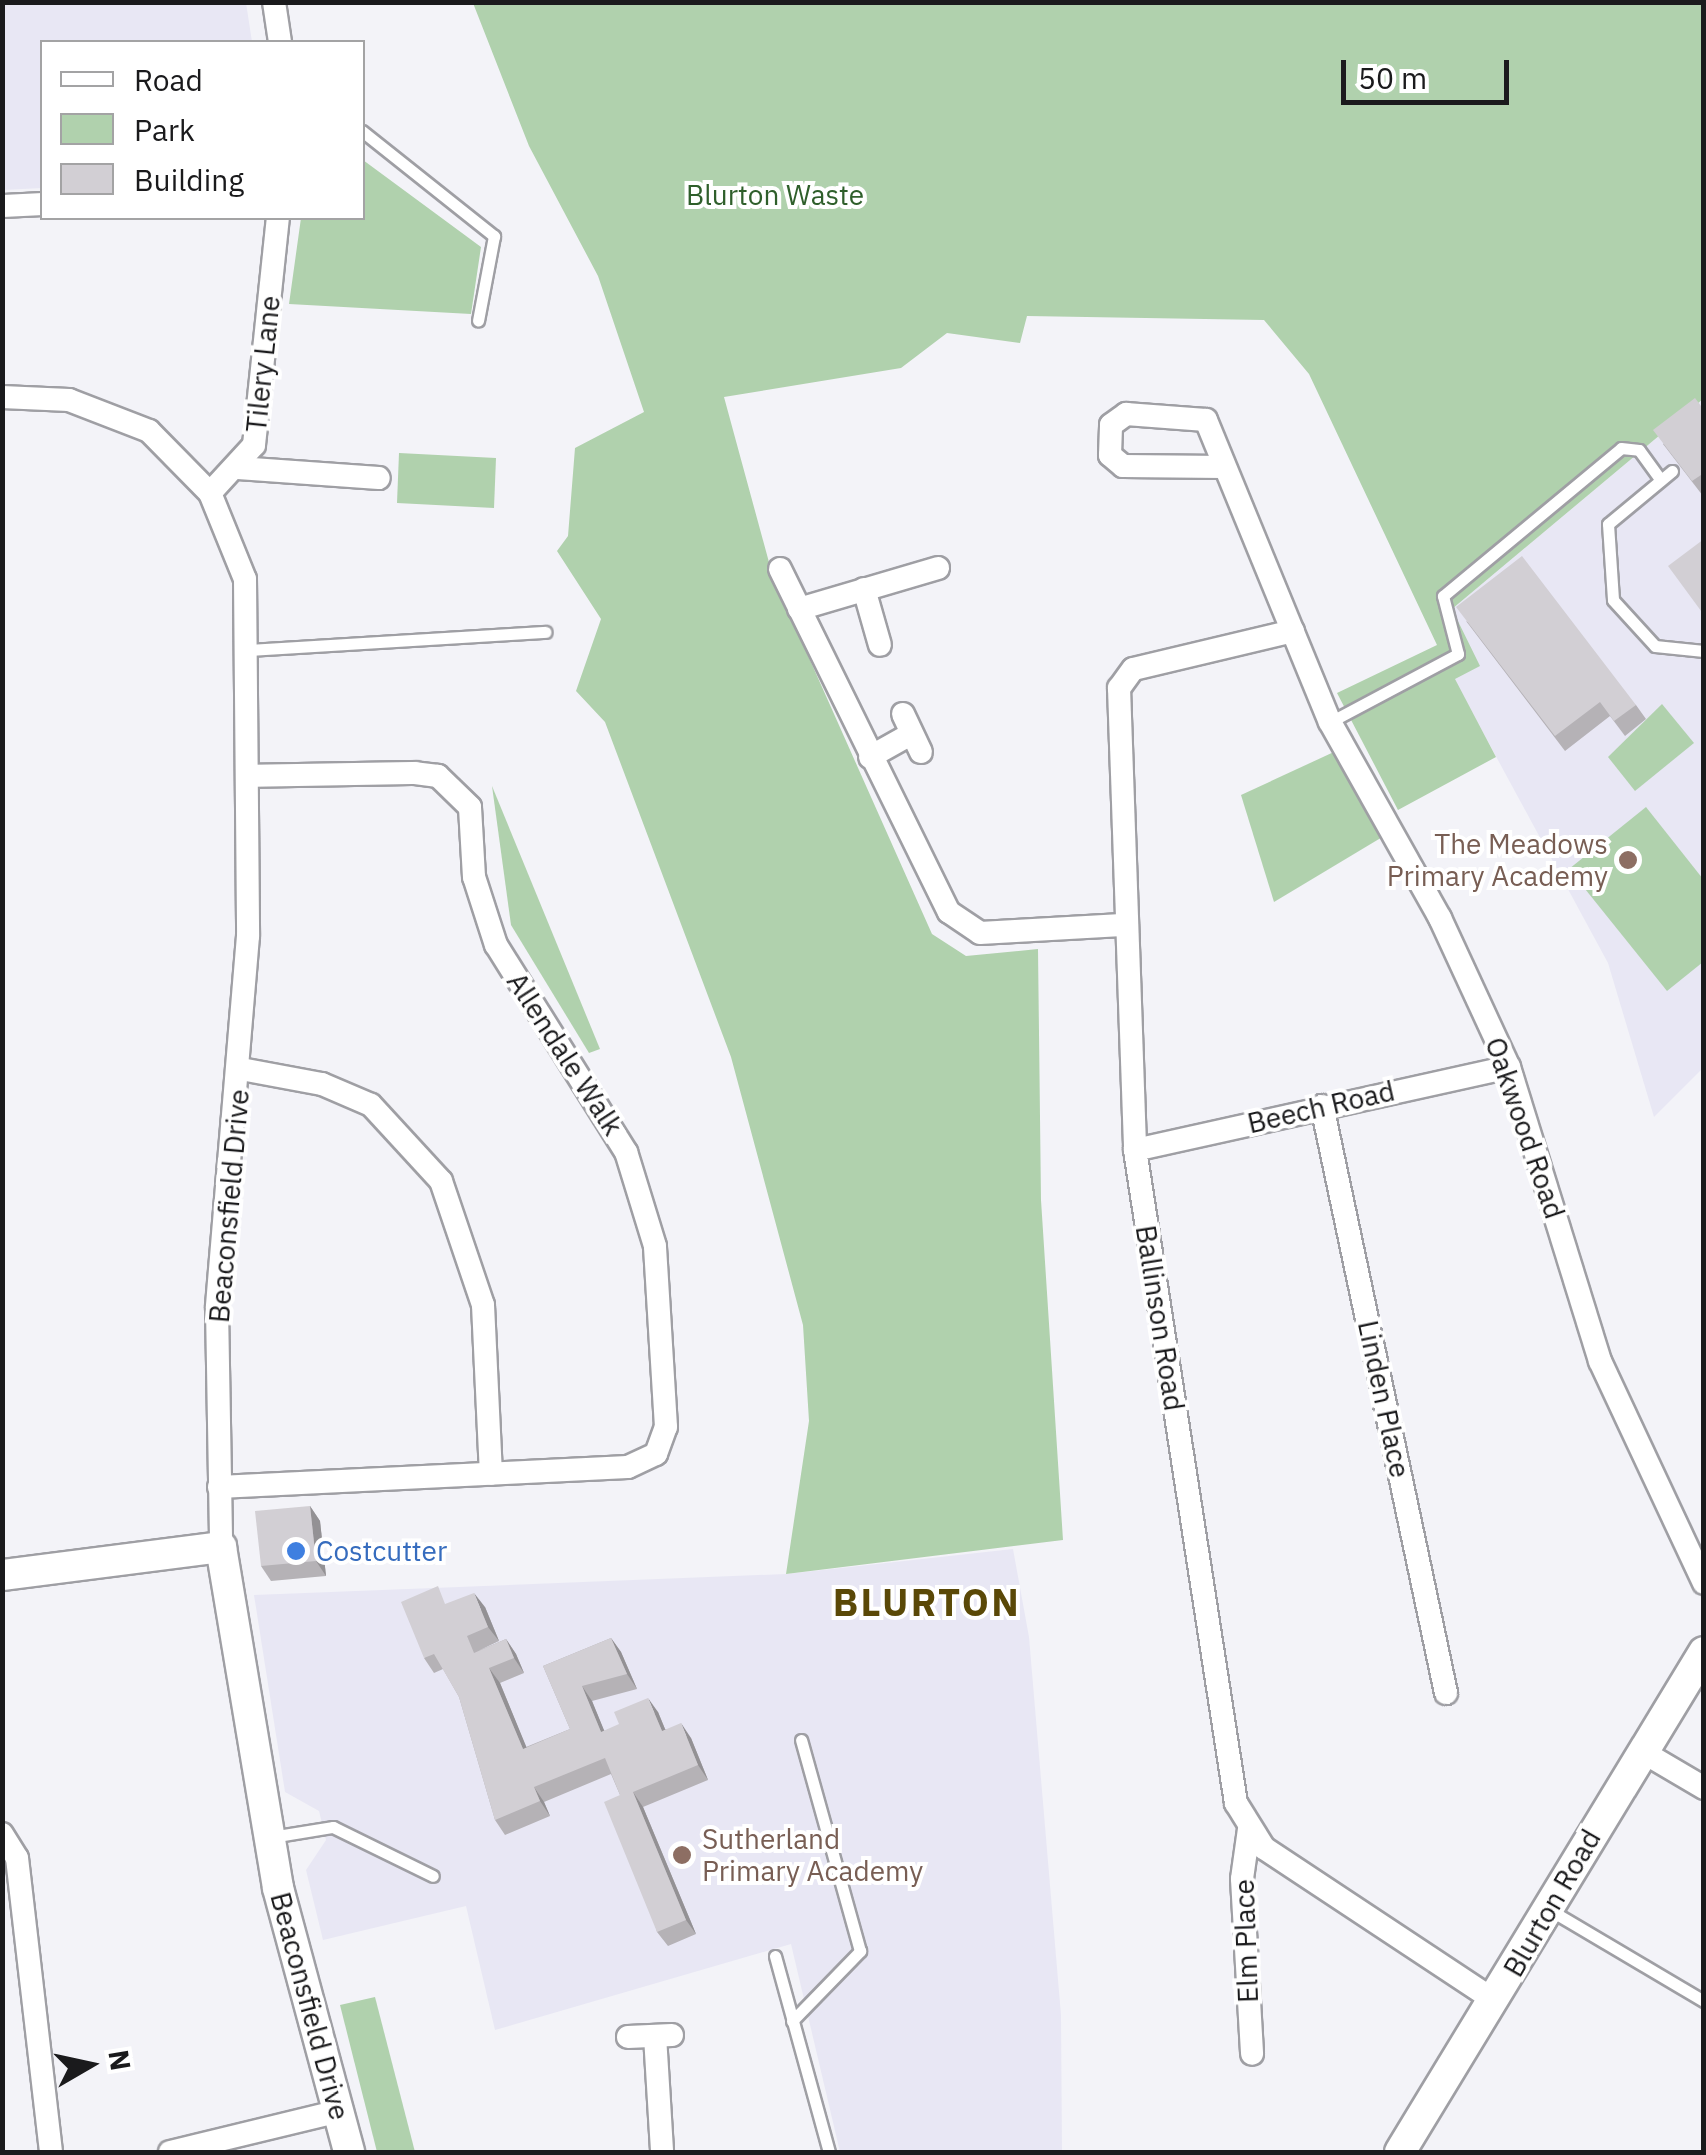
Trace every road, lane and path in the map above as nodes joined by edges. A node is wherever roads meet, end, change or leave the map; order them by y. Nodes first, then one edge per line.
1 (274, 2) edge
2 (280, 40) edge
3 (365, 133) edge
4 (40, 204) edge
5 (2, 206) edge
6 (278, 220) edge
7 (478, 321) dead end
8 (2, 397) edge
9 (1224, 467) junction
10 (238, 468) junction
11 (1672, 471) edge
12 (379, 478) dead end
13 (1661, 480) junction
14 (210, 493) junction
15 (938, 568) dead end
16 (780, 569) dead end
17 (864, 589) junction
18 (799, 609) junction
19 (1293, 631) junction
20 (545, 632) dead end
21 (880, 645) dead end
22 (250, 650) junction
23 (1704, 652) edge
24 (1330, 722) junction
25 (912, 733) dead end
26 (870, 757) junction
27 (251, 776) junction
28 (1122, 926) junction
29 (1508, 1067) junction
30 (241, 1068) junction
31 (1322, 1106) junction
32 (1134, 1150) junction
33 (491, 1474) junction
34 (219, 1486) junction
35 (222, 1547) junction
36 (2, 1575) edge
37 (1704, 1583) edge
38 (1704, 1652) edge
39 (1446, 1693) dead end
40 (801, 1740) dead end
41 (1643, 1752) junction
42 (1704, 1788) edge
43 (1249, 1829) junction
44 (2, 1834) edge
45 (268, 1838) junction
46 (433, 1876) dead end
47 (1546, 1908) junction
48 (775, 1956) dead end
49 (1495, 2002) junction
50 (1704, 2002) edge
51 (792, 2021) junction
52 (628, 2037) dead end
53 (1252, 2054) dead end
54 (338, 2111) junction
55 (51, 2152) edge
56 (170, 2152) edge
57 (349, 2152) edge
58 (662, 2152) edge
59 (828, 2152) edge
60 (1400, 2152) edge

1 - 2 street
3 - 7 lane
4 - 5 street
6 - 10 street, Tilery Lane
8 - 14 street, Beaconsfield Drive
9 - 9 street, Oakwood Road
9 - 19 street, Oakwood Road
10 - 12 street
10 - 14 street, Tilery Lane
11 - 13 lane
13 - 23 lane
13 - 24 lane
14 - 22 street, Beaconsfield Drive
15 - 17 street
16 - 18 street
17 - 18 street
17 - 21 street
18 - 26 street
19 - 24 street, Oakwood Road
19 - 28 street, Ballinson Road
20 - 22 lane
22 - 27 street, Beaconsfield Drive
24 - 29 street, Oakwood Road
25 - 26 street
26 - 28 street
27 - 30 street, Beaconsfield Drive
27 - 33 street, Allendale Walk
28 - 32 street, Ballinson Road
29 - 31 street, Beech Road
29 - 37 street, Oakwood Road
30 - 33 street
30 - 34 street, Beaconsfield Drive
31 - 32 street, Beech Road
31 - 39 street, Linden Place
32 - 43 street, Ballinson Road
33 - 34 street, Allendale Walk
34 - 35 street, Beaconsfield Drive
35 - 36 street
35 - 45 street, Beaconsfield Drive
38 - 41 street, Blurton Road
40 - 51 lane
41 - 42 street
41 - 47 street, Blurton Road
43 - 49 street
43 - 53 street, Elm Place
44 - 55 street
45 - 46 lane
45 - 54 street, Beaconsfield Drive
47 - 49 street, Blurton Road
47 - 50 lane
48 - 51 lane
49 - 60 street, Blurton Road
51 - 59 lane
52 - 58 street
54 - 56 street
54 - 57 street, Beaconsfield Drive

